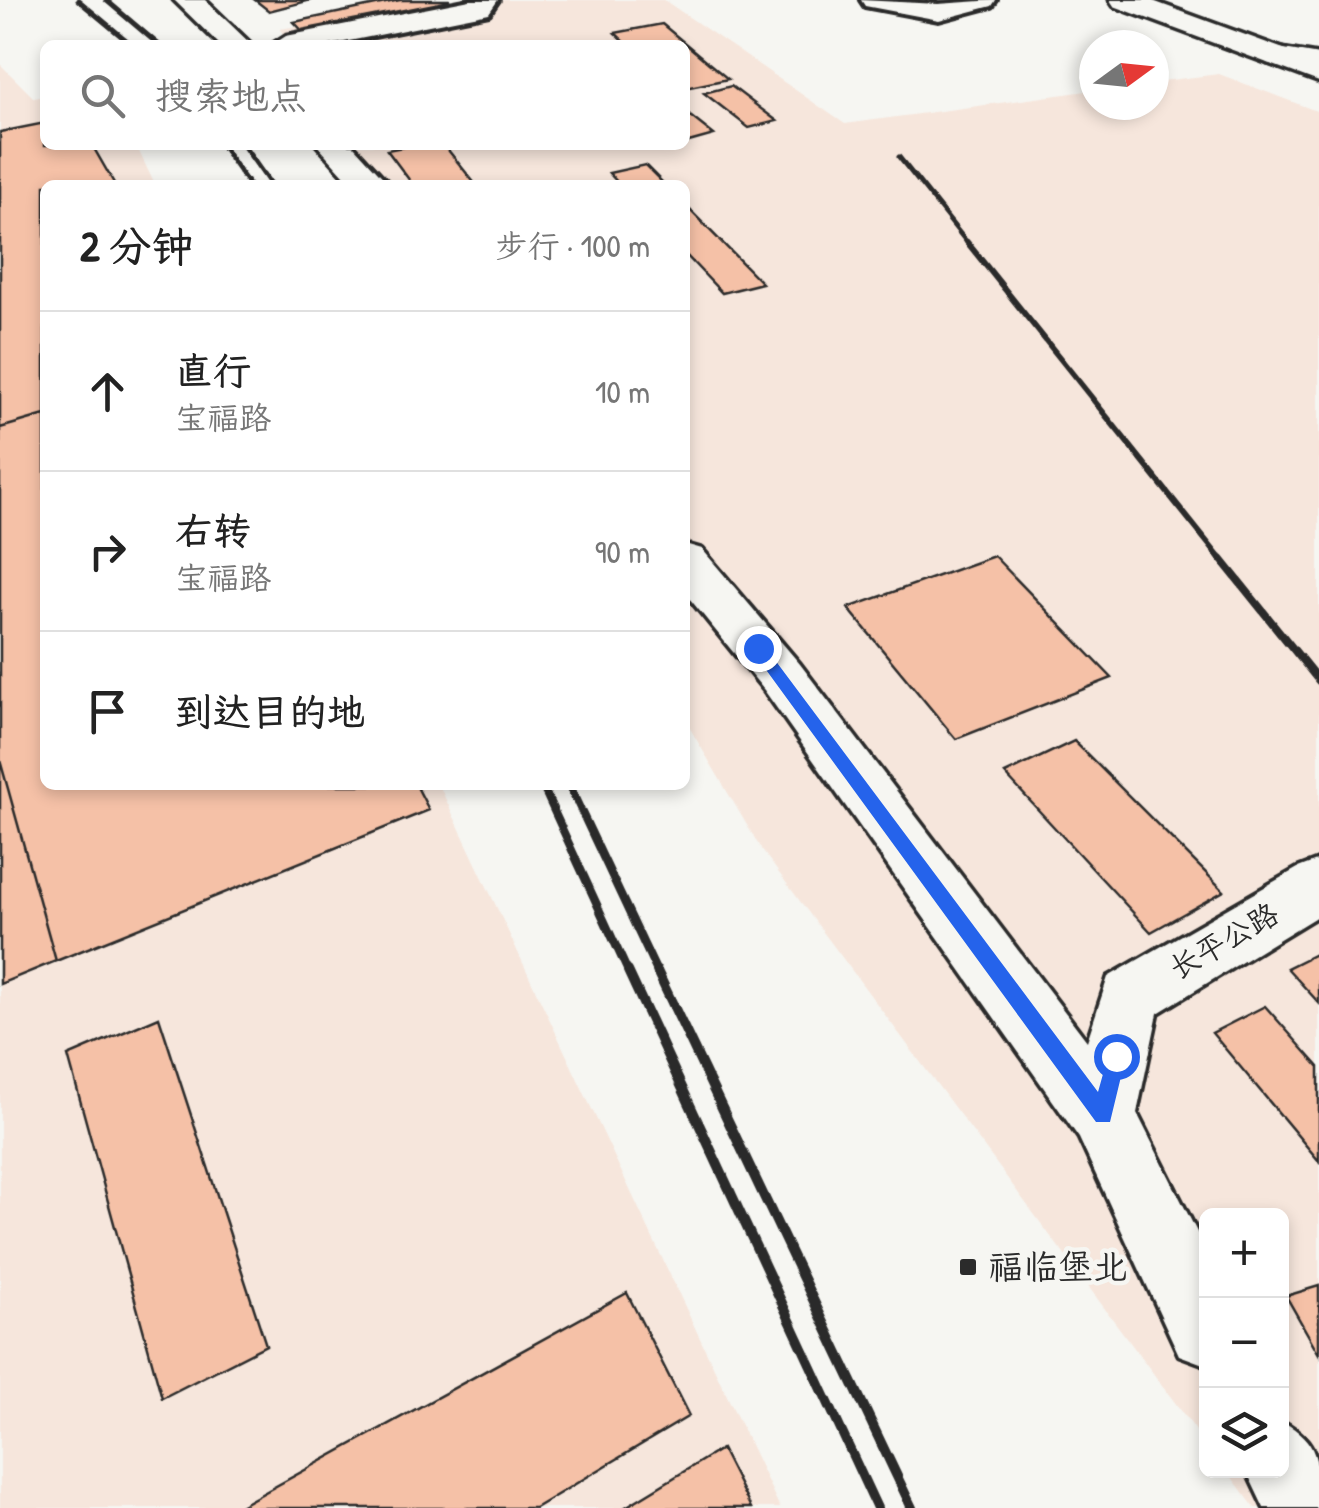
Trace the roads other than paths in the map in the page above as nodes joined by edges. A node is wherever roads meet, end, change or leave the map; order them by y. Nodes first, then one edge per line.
1 (188, 0) edge
2 (484, 0) edge
3 (875, 0) edge
4 (982, 0) edge
5 (1124, 0) edge
6 (232, 40) edge
7 (311, 40) edge
8 (1278, 57) junction
9 (1319, 64) edge
10 (1319, 73) edge
11 (339, 150) edge
12 (367, 180) edge
13 (690, 566) edge
14 (1319, 886) edge
15 (1103, 1115) junction
16 (1199, 1314) edge
17 (1289, 1474) edge
18 (1309, 1508) edge

1 - 6 street
2 - 7 street
3 - 4 street
5 - 8 street
8 - 9 street
8 - 10 street
11 - 12 street
13 - 15 street
14 - 15 street, 长平公路
15 - 16 street
17 - 18 street

